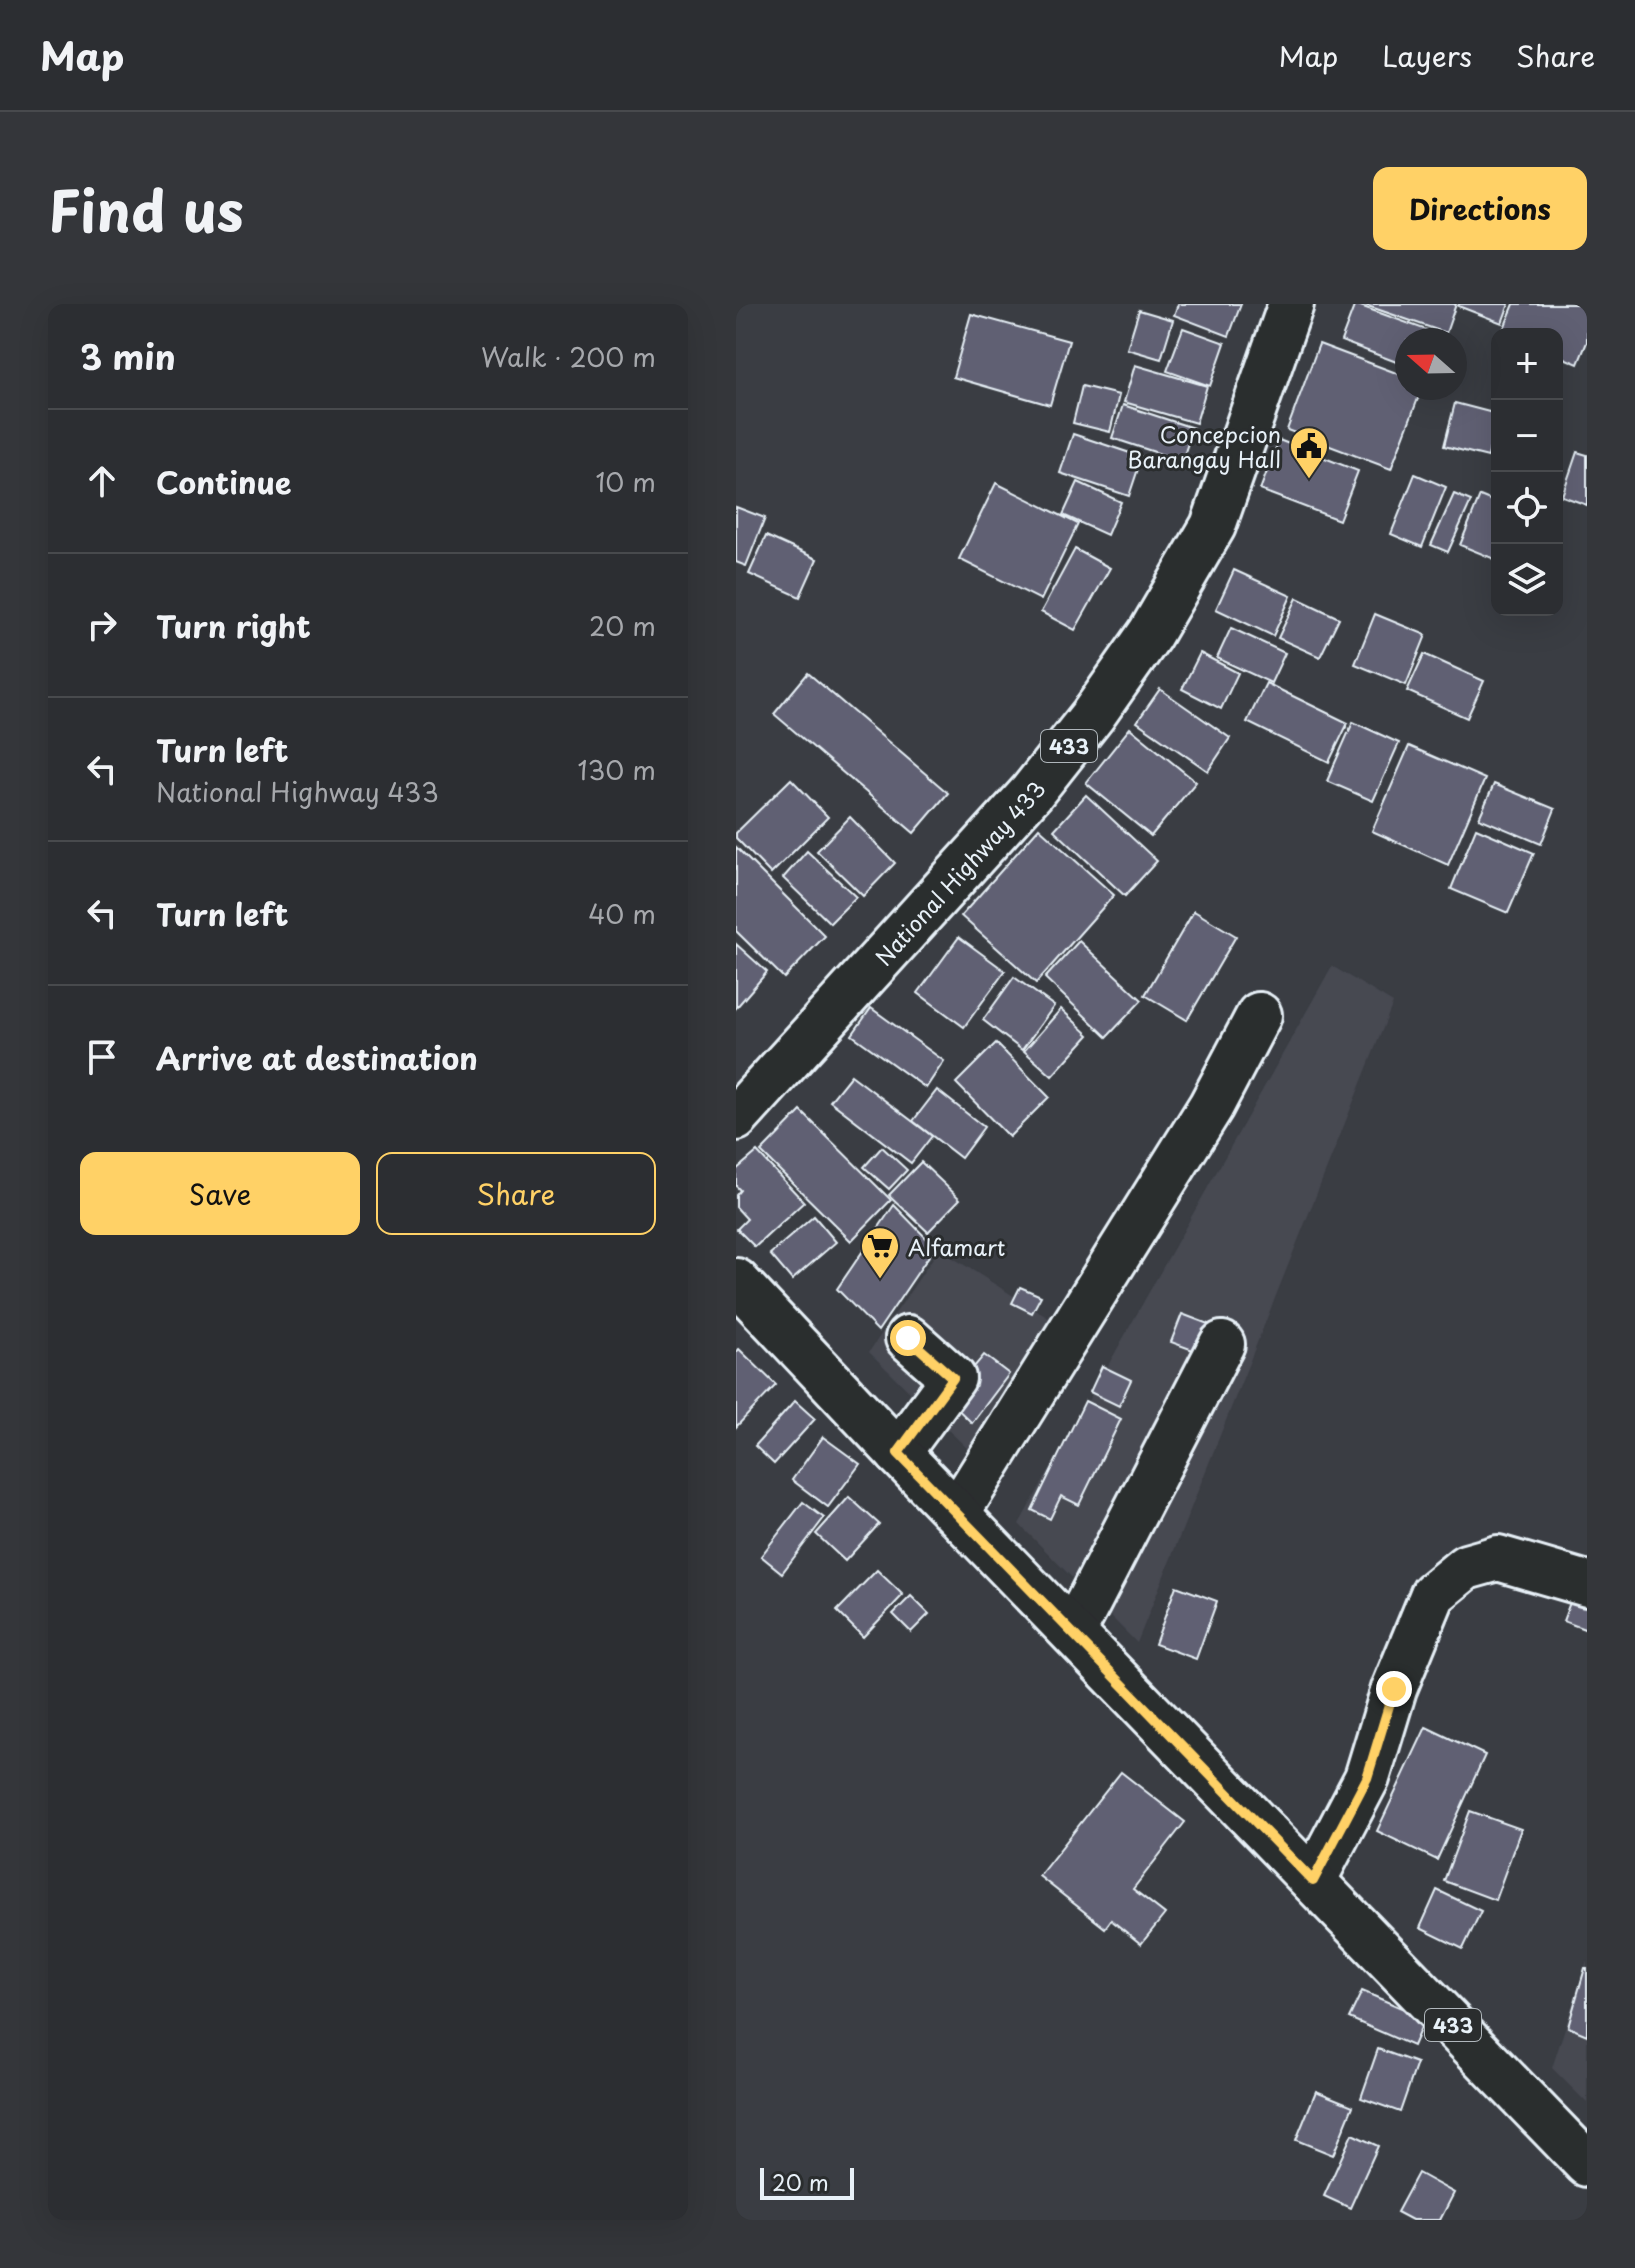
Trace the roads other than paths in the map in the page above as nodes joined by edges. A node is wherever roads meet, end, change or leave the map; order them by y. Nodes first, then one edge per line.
1 (1291, 304) edge
2 (1259, 1015) dead end
3 (736, 1118) edge
4 (736, 1281) edge
5 (908, 1338) dead end
6 (1222, 1344) dead end
7 (898, 1453) junction
8 (957, 1513) junction
9 (1587, 1584) edge
10 (1073, 1632) junction
11 (1313, 1881) junction
12 (1587, 2164) edge

1 - 3 main road, National Highway 433 / 433
2 - 8 main road
4 - 7 main road, 433
5 - 7 main road
6 - 10 main road
7 - 8 main road, 433
8 - 10 main road, 433
9 - 11 main road
10 - 11 main road, 433
11 - 12 main road, 433

